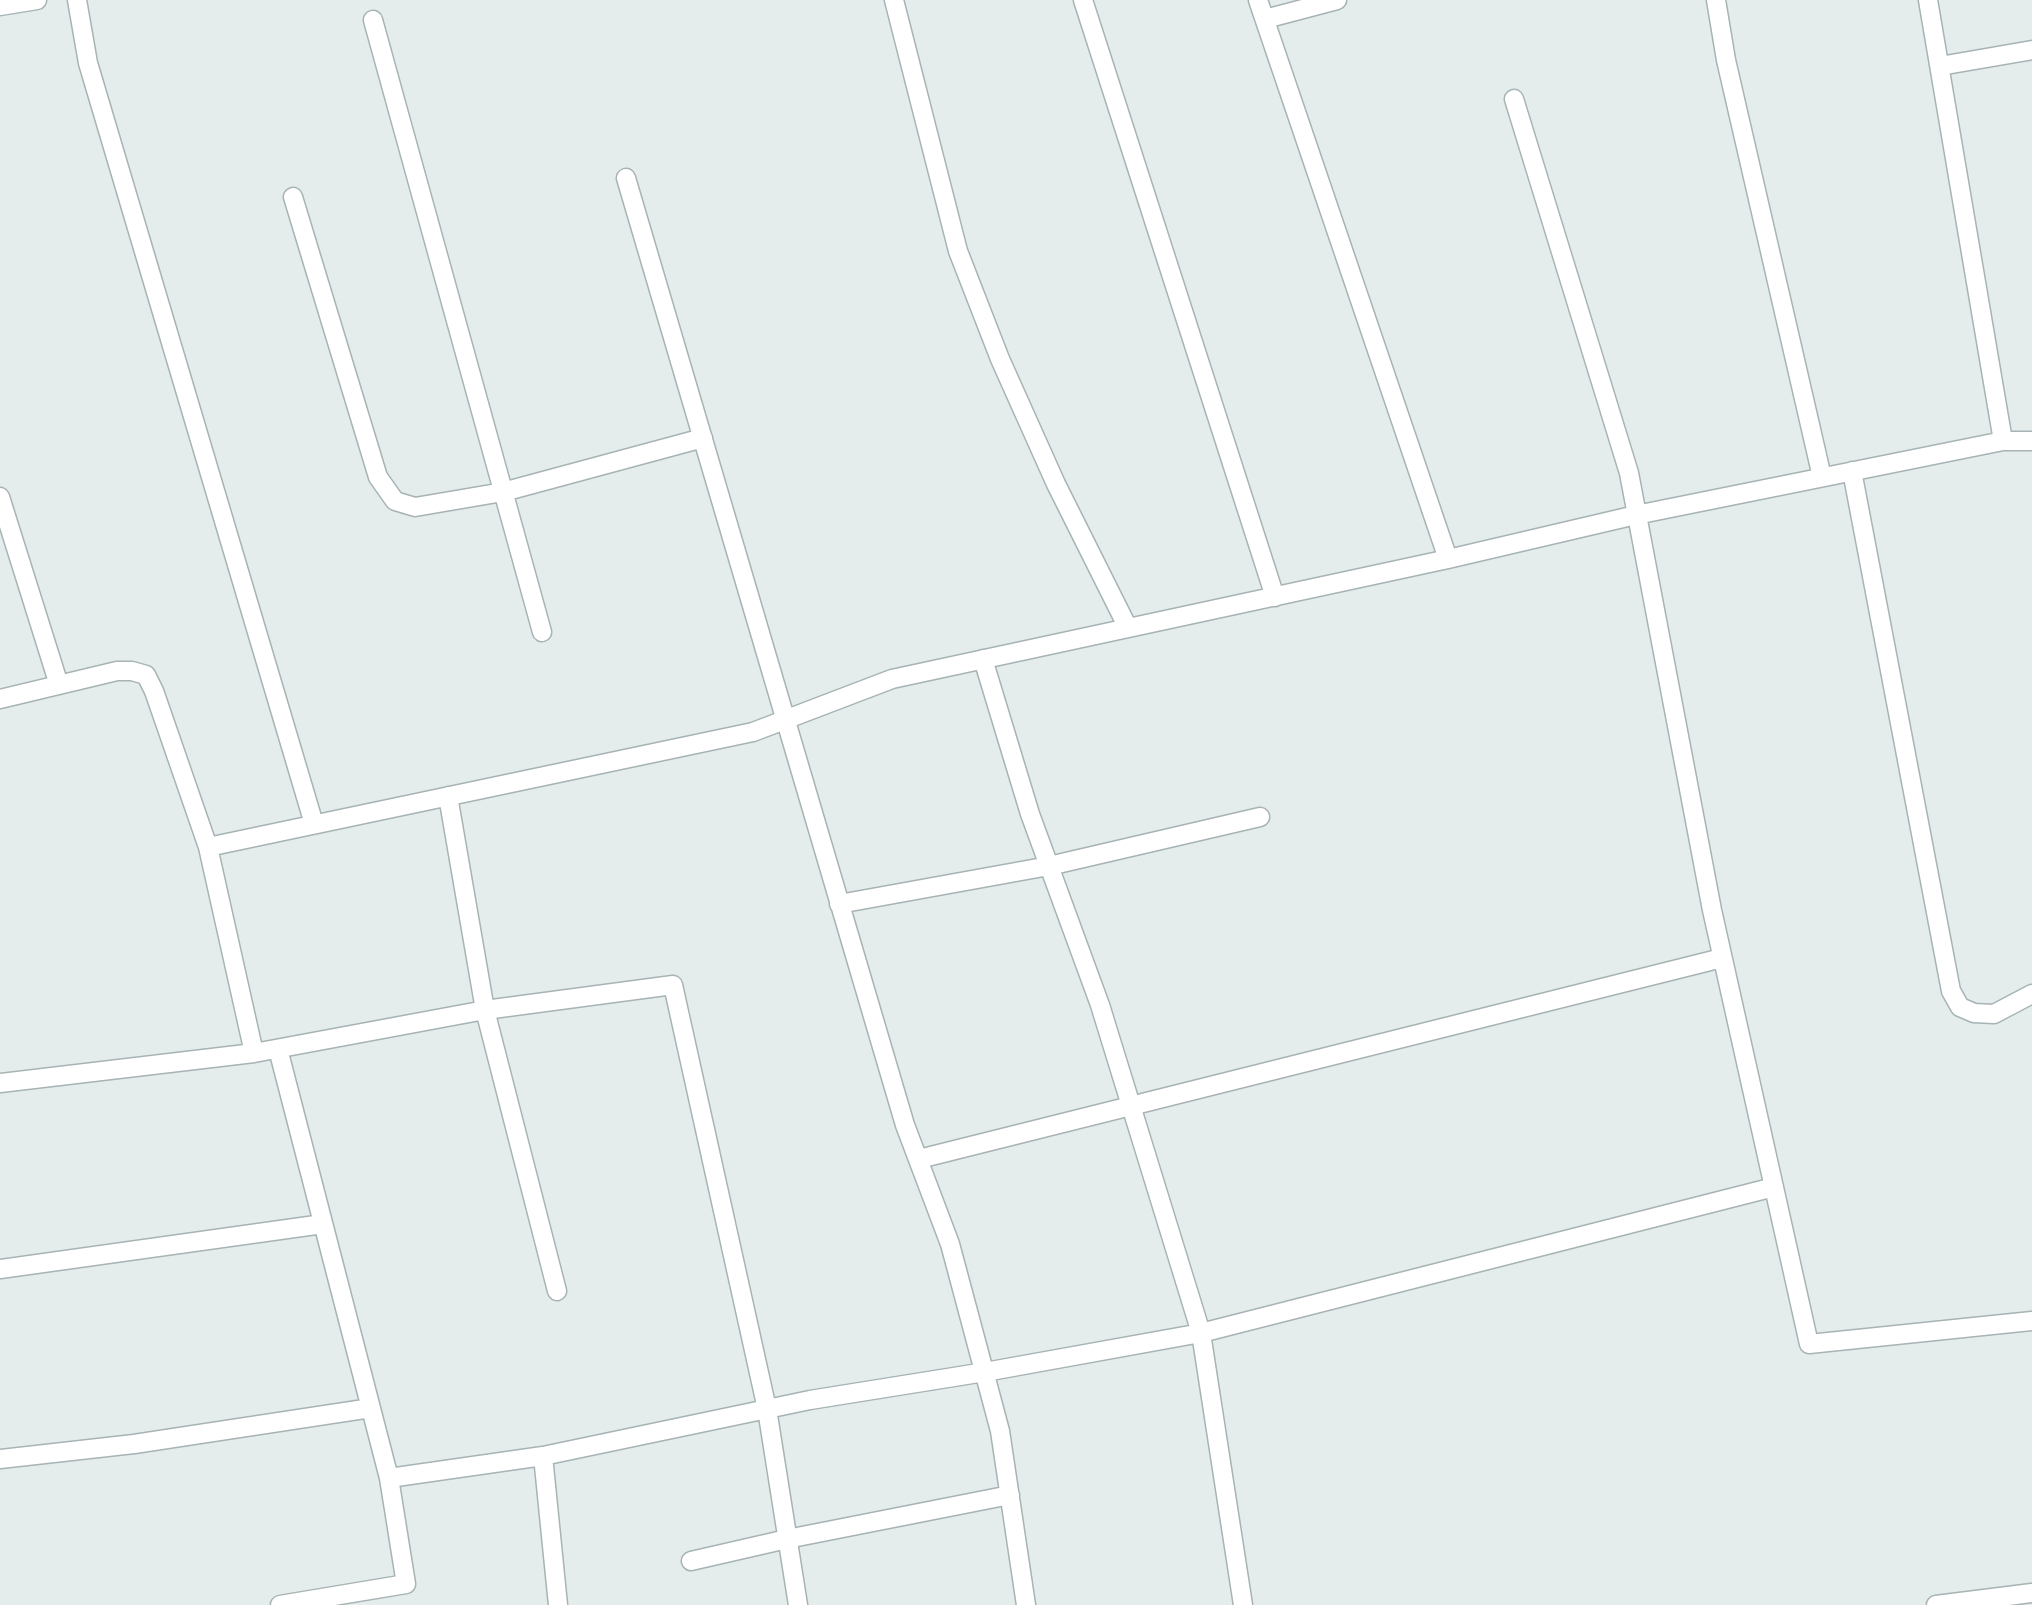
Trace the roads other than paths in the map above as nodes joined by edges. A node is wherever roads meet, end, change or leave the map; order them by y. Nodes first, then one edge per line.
1 (37, 0) edge
2 (76, 0) edge
3 (894, 0) edge
4 (1083, 0) edge
5 (1258, 0) edge
6 (1337, 0) edge
7 (1716, 0) edge
8 (1928, 0) edge
9 (0, 6) edge
10 (1265, 19) junction
11 (373, 20) dead end
12 (2032, 50) edge
13 (1940, 66) junction
14 (1514, 99) dead end
15 (626, 178) dead end
16 (293, 197) dead end
17 (703, 438) junction
18 (2003, 441) junction
19 (2032, 441) edge
20 (1852, 471) junction
21 (1822, 477) junction
22 (503, 492) junction
23 (0, 497) edge
24 (1636, 515) junction
25 (1448, 559) junction
26 (1275, 597) junction
27 (1128, 628) junction
28 (542, 632) dead end
29 (982, 659) junction
30 (60, 685) junction
31 (0, 699) edge
32 (785, 720) junction
33 (448, 796) junction
34 (1260, 817) dead end
35 (314, 824) junction
36 (208, 847) junction
37 (1049, 866) junction
38 (839, 904) junction
39 (1722, 958) junction
40 (2032, 994) edge
41 (485, 1010) junction
42 (278, 1049) junction
43 (254, 1053) junction
44 (0, 1083) edge
45 (1132, 1106) junction
46 (919, 1159) junction
47 (1774, 1187) junction
48 (323, 1224) junction
49 (0, 1269) edge
50 (556, 1291) dead end
51 (2032, 1321) edge
52 (1201, 1333) junction
53 (985, 1372) junction
54 (371, 1408) junction
55 (767, 1409) junction
56 (543, 1456) junction
57 (0, 1458) edge
58 (389, 1478) junction
59 (1010, 1495) junction
60 (787, 1539) junction
61 (691, 1561) dead end
62 (2032, 1593) edge
63 (280, 1605) edge
64 (558, 1605) edge
65 (798, 1605) edge
66 (1026, 1605) edge
67 (1243, 1605) edge
68 (1936, 1605) edge

1 - 9 street
2 - 35 street
3 - 27 street
4 - 26 street
5 - 10 street
6 - 10 street
7 - 21 street
8 - 13 street
10 - 25 street
11 - 22 street
12 - 13 street
13 - 18 street
14 - 24 street
15 - 17 street
16 - 22 street
17 - 22 street
17 - 32 street
18 - 19 street
18 - 20 street
20 - 21 street
20 - 40 street
21 - 24 street
22 - 28 street
23 - 30 street
24 - 25 street
24 - 39 street
25 - 26 street
26 - 27 street
27 - 29 street
29 - 32 street
29 - 37 street
30 - 31 street
30 - 36 street
32 - 33 street
32 - 38 street
33 - 35 street
33 - 41 street
34 - 37 street
35 - 36 street
36 - 43 street
37 - 38 street
37 - 45 street
38 - 46 street
39 - 45 street
39 - 47 street
41 - 42 street
41 - 50 street
41 - 55 street
42 - 43 street
42 - 48 street
43 - 44 street
45 - 46 street
45 - 52 street
46 - 53 street
47 - 51 street
47 - 52 street
48 - 49 street
48 - 54 street
52 - 53 street
52 - 67 street
53 - 55 street
53 - 59 street
54 - 57 street
54 - 58 street
55 - 56 street
55 - 60 street
56 - 58 street
56 - 64 street
58 - 63 street
59 - 60 street
59 - 66 street
60 - 61 street
60 - 65 street
62 - 68 street

